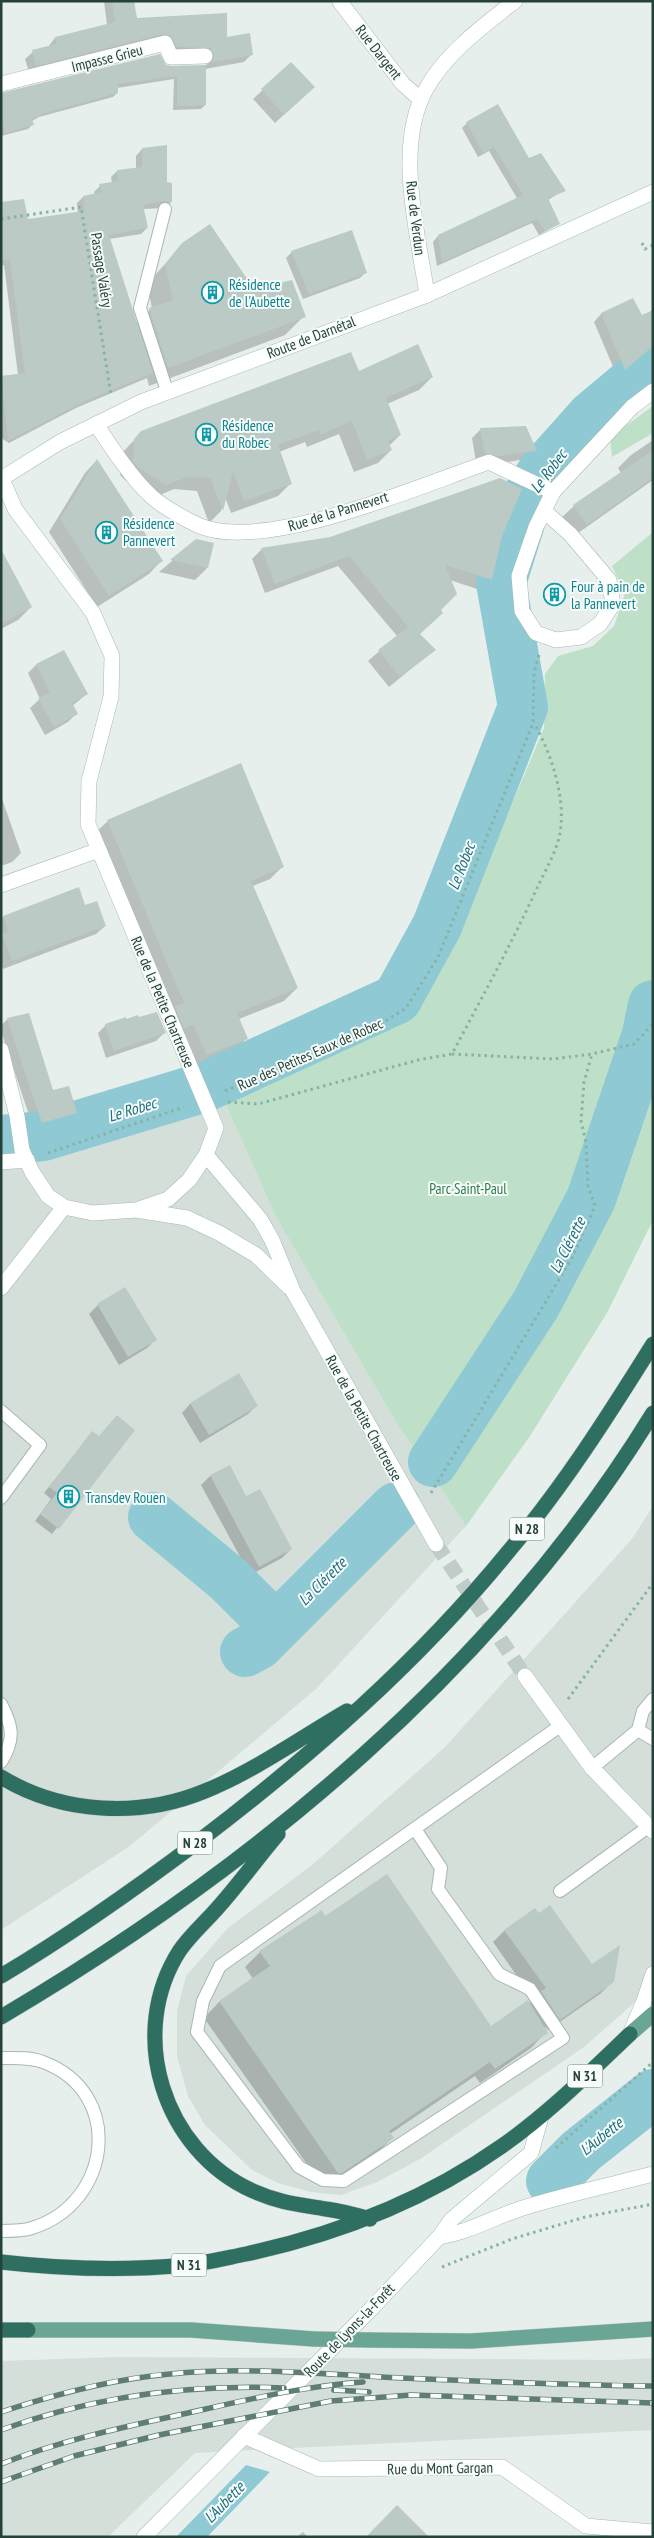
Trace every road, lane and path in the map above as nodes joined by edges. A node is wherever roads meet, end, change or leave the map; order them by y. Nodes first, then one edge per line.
1 (514, 1) edge
2 (340, 2) edge
3 (205, 56) dead end
4 (1, 84) edge
5 (421, 100) junction
6 (653, 182) edge
7 (653, 192) edge
8 (626, 203) junction
9 (165, 209) dead end
10 (1, 219) edge
11 (642, 243) dead end
12 (653, 245) edge
13 (426, 295) junction
14 (167, 391) junction
15 (653, 391) edge
16 (115, 415) junction
17 (96, 424) junction
18 (2, 478) edge
19 (548, 490) junction
20 (544, 511) junction
21 (544, 635) junction
22 (534, 723) junction
23 (99, 850) junction
24 (1, 885) edge
25 (653, 1024) edge
26 (1, 1050) edge
27 (452, 1054) junction
28 (592, 1054) junction
29 (204, 1100) junction
30 (24, 1155) junction
31 (206, 1155) junction
32 (1, 1162) edge
33 (64, 1207) junction
34 (136, 1210) junction
35 (1, 1288) edge
36 (293, 1291) junction
37 (653, 1344) edge
38 (1, 1411) edge
39 (653, 1413) edge
40 (1, 1498) edge
41 (418, 1514) junction
42 (436, 1544) tunnel mouth
43 (653, 1583) edge
44 (525, 1676) tunnel mouth
45 (377, 1694) junction
46 (653, 1699) edge
47 (1, 1704) edge
48 (557, 1722) junction
49 (638, 1730) junction
50 (653, 1739) edge
51 (1, 1762) edge
52 (592, 1768) junction
53 (1, 1777) edge
54 (294, 1814) junction
55 (415, 1829) junction
56 (651, 1829) edge
57 (560, 1891) dead end
58 (653, 1974) edge
59 (1, 1976) edge
60 (653, 2014) edge
61 (1, 2017) edge
62 (630, 2034) junction
63 (1, 2058) edge
64 (653, 2062) edge
65 (541, 2117) junction
66 (554, 2151) dead end
67 (653, 2174) edge
68 (653, 2204) edge
69 (370, 2219) junction
70 (1, 2231) edge
71 (439, 2237) junction
72 (1, 2262) edge
73 (441, 2268) dead end
74 (653, 2329) edge
75 (1, 2330) edge
76 (28, 2330) joint
77 (244, 2436) junction
78 (653, 2532) edge
79 (144, 2537) edge

1 - 5 street, Rue de Verdun
2 - 5 street, Rue Dargent
3 - 4 street, Impasse Grieu
5 - 13 street, Rue de Verdun
6 - 8 street, Route de Darnétal
7 - 8 street, Route de Darnétal
8 - 13 street, Route de Darnétal
9 - 14 lane
10 - 16 path, Passage Valéry
11 - 12 path
13 - 14 street, Route de Darnétal
14 - 16 street, Route de Darnétal
15 - 19 street
16 - 17 street, Route de Darnétal
17 - 18 street, Route de Darnétal
17 - 19 street, Rue de la Pannevert
18 - 23 street, Rue de la Petite Chartreuse
19 - 20 street
20 - 21 street
20 - 21 street
21 - 22 path, Rue des Petites Eaux de Robec
22 - 27 path
22 - 29 path, Rue des Petites Eaux de Robec
23 - 24 street
23 - 29 street, Rue de la Petite Chartreuse
25 - 28 path
26 - 30 street, Rue de la Petite Chartreuse
27 - 28 path
27 - 29 path
28 - 41 path
29 - 30 path, Rue des Petites Eaux de Robec
29 - 31 street, Rue de la Petite Chartreuse
30 - 32 street
30 - 33 street, Rue de la Petite Chartreuse
31 - 34 street, Rue de la Petite Chartreuse
31 - 36 street, Rue de la Petite Chartreuse
33 - 34 street, Rue de la Petite Chartreuse
33 - 35 street
34 - 36 street, Rue de la Petite Chartreuse
36 - 41 street, Rue de la Petite Chartreuse
37 - 45 highway, N 28
38 - 40 lane
39 - 54 highway, N 28
41 - 42 street, Rue de la Petite Chartreuse
43 - 48 path
44 - 48 street
45 - 53 highway
45 - 59 highway, N 28
46 - 49 lane
47 - 51 lane
48 - 52 street
48 - 55 lane
49 - 50 lane
49 - 52 lane
52 - 56 street
54 - 61 highway, N 28
54 - 69 highway
55 - 55 lane
56 - 57 lane
58 - 62 street
60 - 62 main road, N 31
62 - 65 highway, N 31
63 - 70 lane
64 - 66 path
65 - 69 highway, N 31
65 - 71 street, Route de Lyons-la-Forêt
67 - 71 street
68 - 73 path
69 - 72 highway, N 31
71 - 77 street, Route de Lyons-la-Forêt
74 - 76 main road, bridge
75 - 76 highway
77 - 78 street, Rue du Mont Gargan
77 - 79 street, Route de Lyons-la-Forêt

